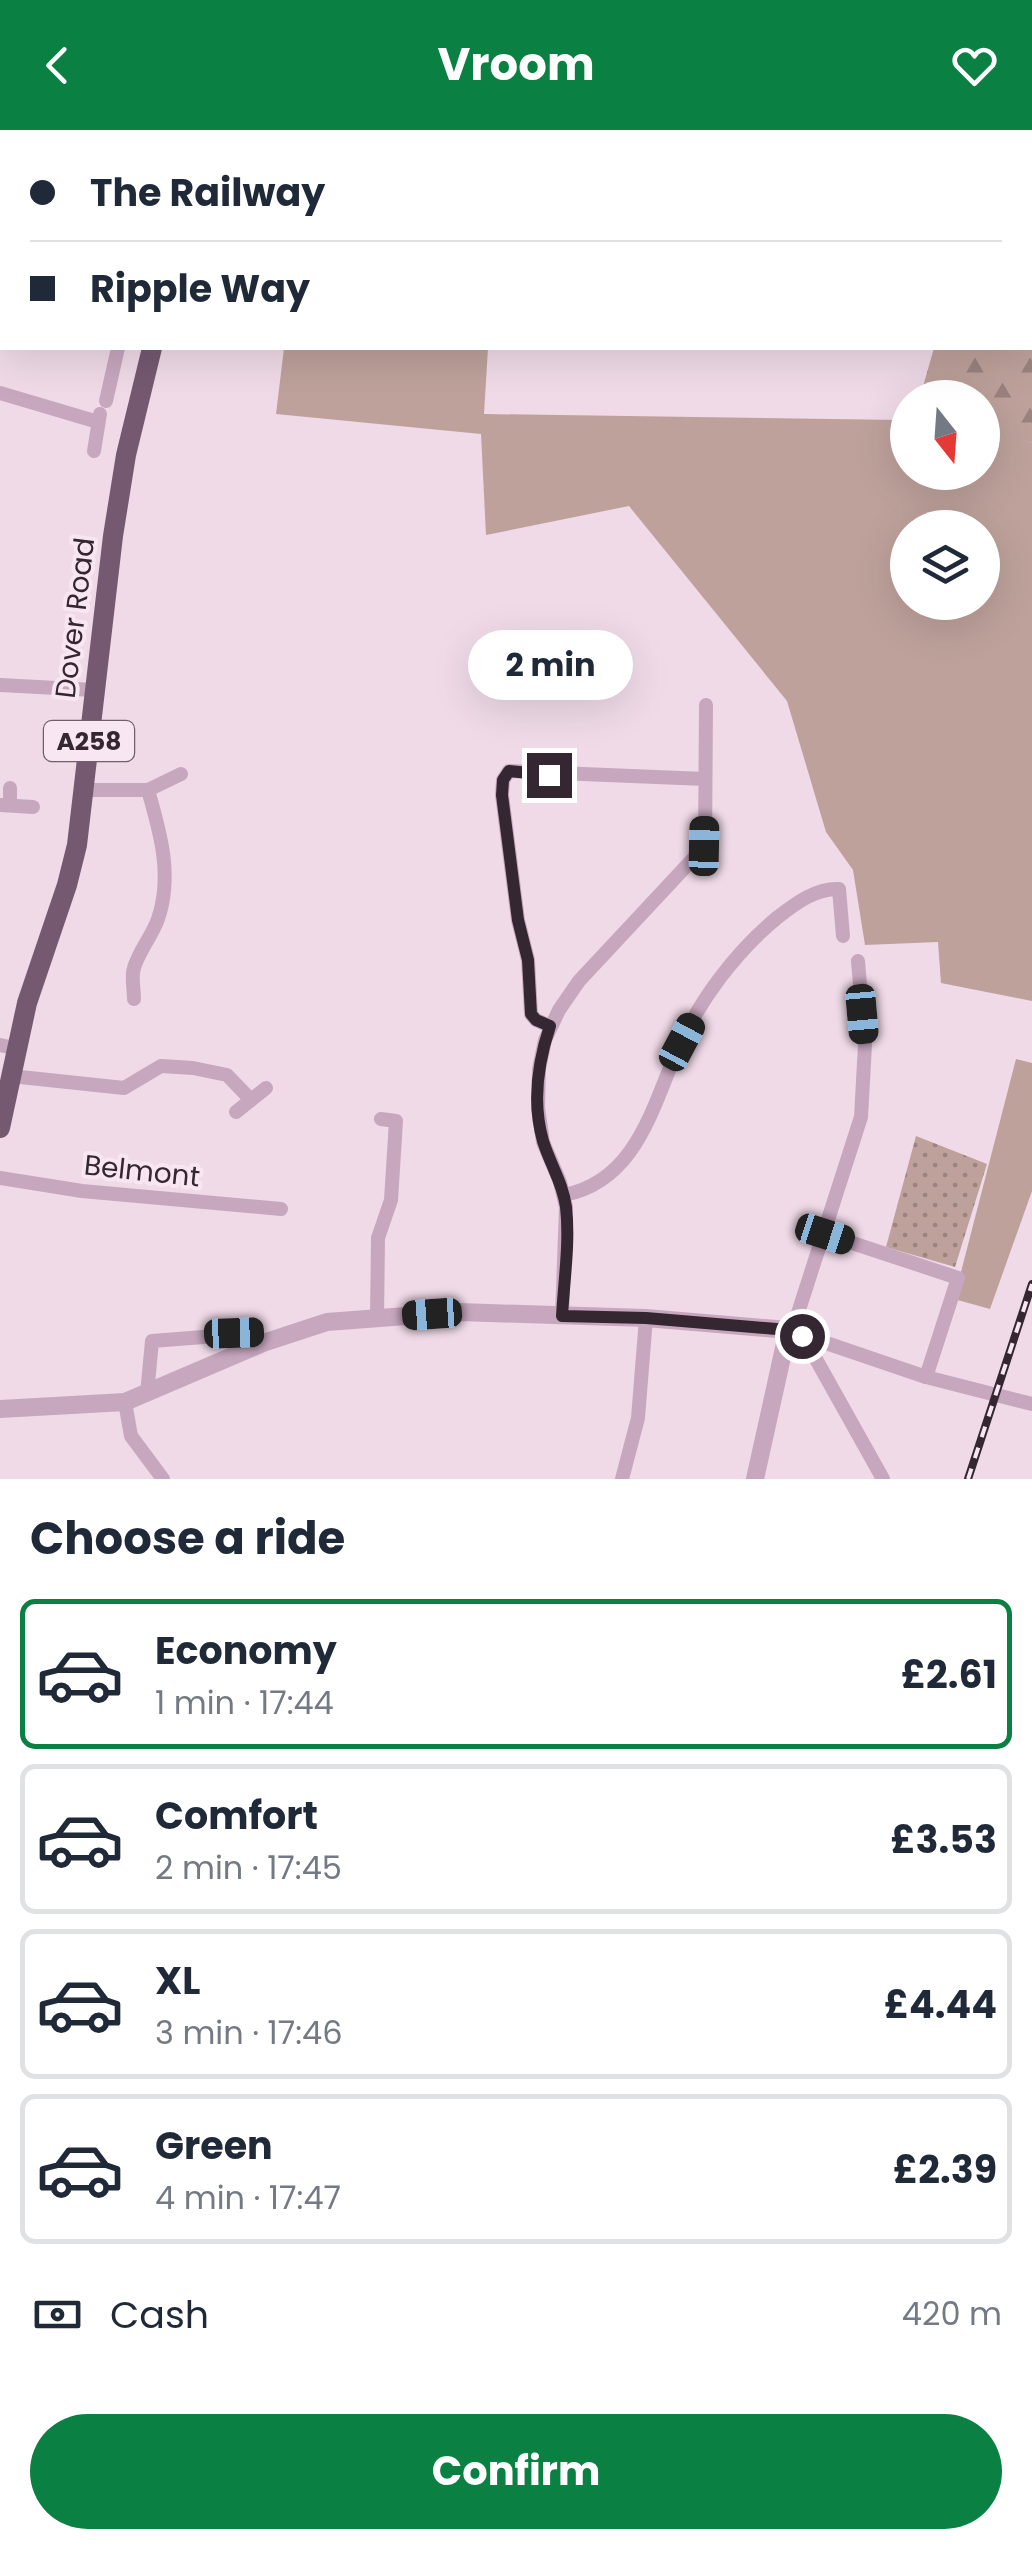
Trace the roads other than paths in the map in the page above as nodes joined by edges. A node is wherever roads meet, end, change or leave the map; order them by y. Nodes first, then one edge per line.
1 (117, 350) edge
2 (152, 350) edge
3 (0, 393) edge
4 (102, 410) junction
5 (94, 451) dead end
6 (0, 685) edge
7 (94, 690) junction
8 (706, 705) dead end
9 (181, 774) dead end
10 (706, 779) junction
11 (10, 788) dead end
12 (84, 790) junction
13 (148, 790) junction
14 (5, 805) edge
15 (33, 807) dead end
16 (843, 936) dead end
17 (858, 962) dead end
18 (134, 998) dead end
19 (550, 1026) junction
20 (8, 1046) edge
21 (11, 1076) junction
22 (124, 1088) junction
23 (266, 1088) dead end
24 (250, 1100) junction
25 (121, 1107) dead end
26 (236, 1112) dead end
27 (381, 1118) dead end
28 (0, 1128) edge
29 (0, 1178) edge
30 (564, 1195) junction
31 (280, 1209) dead end
32 (825, 1234) junction
33 (562, 1316) junction
34 (377, 1318) junction
35 (646, 1318) junction
36 (795, 1333) junction
37 (263, 1343) junction
38 (926, 1377) junction
39 (146, 1394) junction
40 (125, 1402) junction
41 (1032, 1404) edge
42 (0, 1408) edge
43 (163, 1479) edge
44 (622, 1479) edge
45 (755, 1479) edge
46 (883, 1479) edge

1 - 4 street
2 - 7 main road, Dover Road / A258
3 - 4 street
4 - 5 street
6 - 7 street
7 - 12 main road, Dover Road / A258
8 - 10 street
9 - 13 street
10 - 19 street
10 - 19 street
11 - 14 street
12 - 13 street
12 - 20 main road, Dover Road / A258
13 - 18 street
14 - 15 street
16 - 30 street
17 - 32 street
19 - 30 street
20 - 21 main road, Dover Road / A258
21 - 22 street
21 - 28 main road, Dover Road / A258
22 - 24 street
22 - 25 street
23 - 24 street
24 - 26 street
27 - 34 street
29 - 31 street, Belmont
30 - 33 street
32 - 36 street
32 - 38 street
33 - 34 street
33 - 35 street
34 - 37 street
35 - 36 street
35 - 44 street
36 - 38 street
36 - 45 street
36 - 46 street
37 - 39 street
37 - 39 street
38 - 41 street
39 - 40 street
40 - 42 street
40 - 43 street

